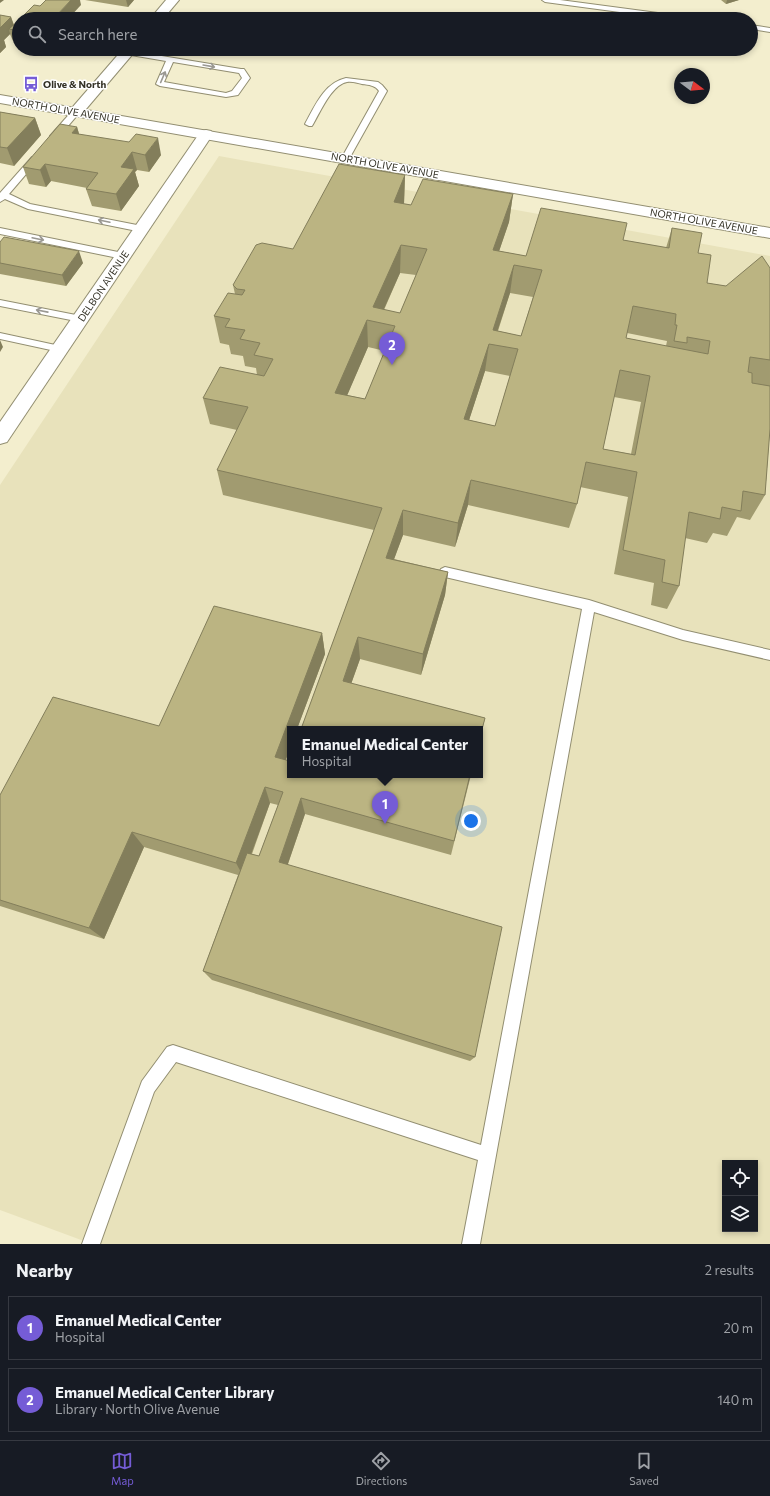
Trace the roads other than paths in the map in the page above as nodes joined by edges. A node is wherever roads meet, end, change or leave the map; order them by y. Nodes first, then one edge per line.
1 (173, 0) edge
2 (545, 0) edge
3 (162, 12) edge
4 (635, 12) edge
5 (758, 28) edge
6 (770, 30) edge
7 (124, 56) edge
8 (156, 56) edge
9 (170, 59) junction
10 (0, 99) edge
11 (76, 112) junction
12 (309, 124) dead end
13 (206, 134) junction
14 (50, 142) edge
15 (39, 154) edge
16 (345, 158) junction
17 (2, 197) edge
18 (142, 229) junction
19 (0, 231) edge
20 (770, 233) edge
21 (123, 256) junction
22 (0, 303) edge
23 (81, 319) junction
24 (0, 336) edge
25 (60, 349) junction
26 (0, 438) edge
27 (445, 572) edge
28 (589, 605) junction
29 (770, 655) edge
30 (487, 1155) junction
31 (91, 1244) edge
32 (471, 1244) edge

1 - 3 street
2 - 4 lane
5 - 6 lane
7 - 11 street
8 - 9 lane
9 -> 9 lane
10 - 11 street, NORTH OLIVE AVENUE
11 - 13 street, NORTH OLIVE AVENUE
11 - 14 lane
12 - 16 lane
13 - 16 street, NORTH OLIVE AVENUE
13 - 18 street, DELBON AVENUE
15 - 17 lane
16 - 20 street, NORTH OLIVE AVENUE
18 -> 17 lane
18 - 21 street, DELBON AVENUE
19 -> 21 lane
21 - 23 street, DELBON AVENUE
23 -> 22 lane
23 - 25 street, DELBON AVENUE
24 - 25 lane
25 - 26 street, DELBON AVENUE
27 - 28 lane
28 - 29 lane
28 - 30 lane
30 - 31 lane
30 - 32 lane

